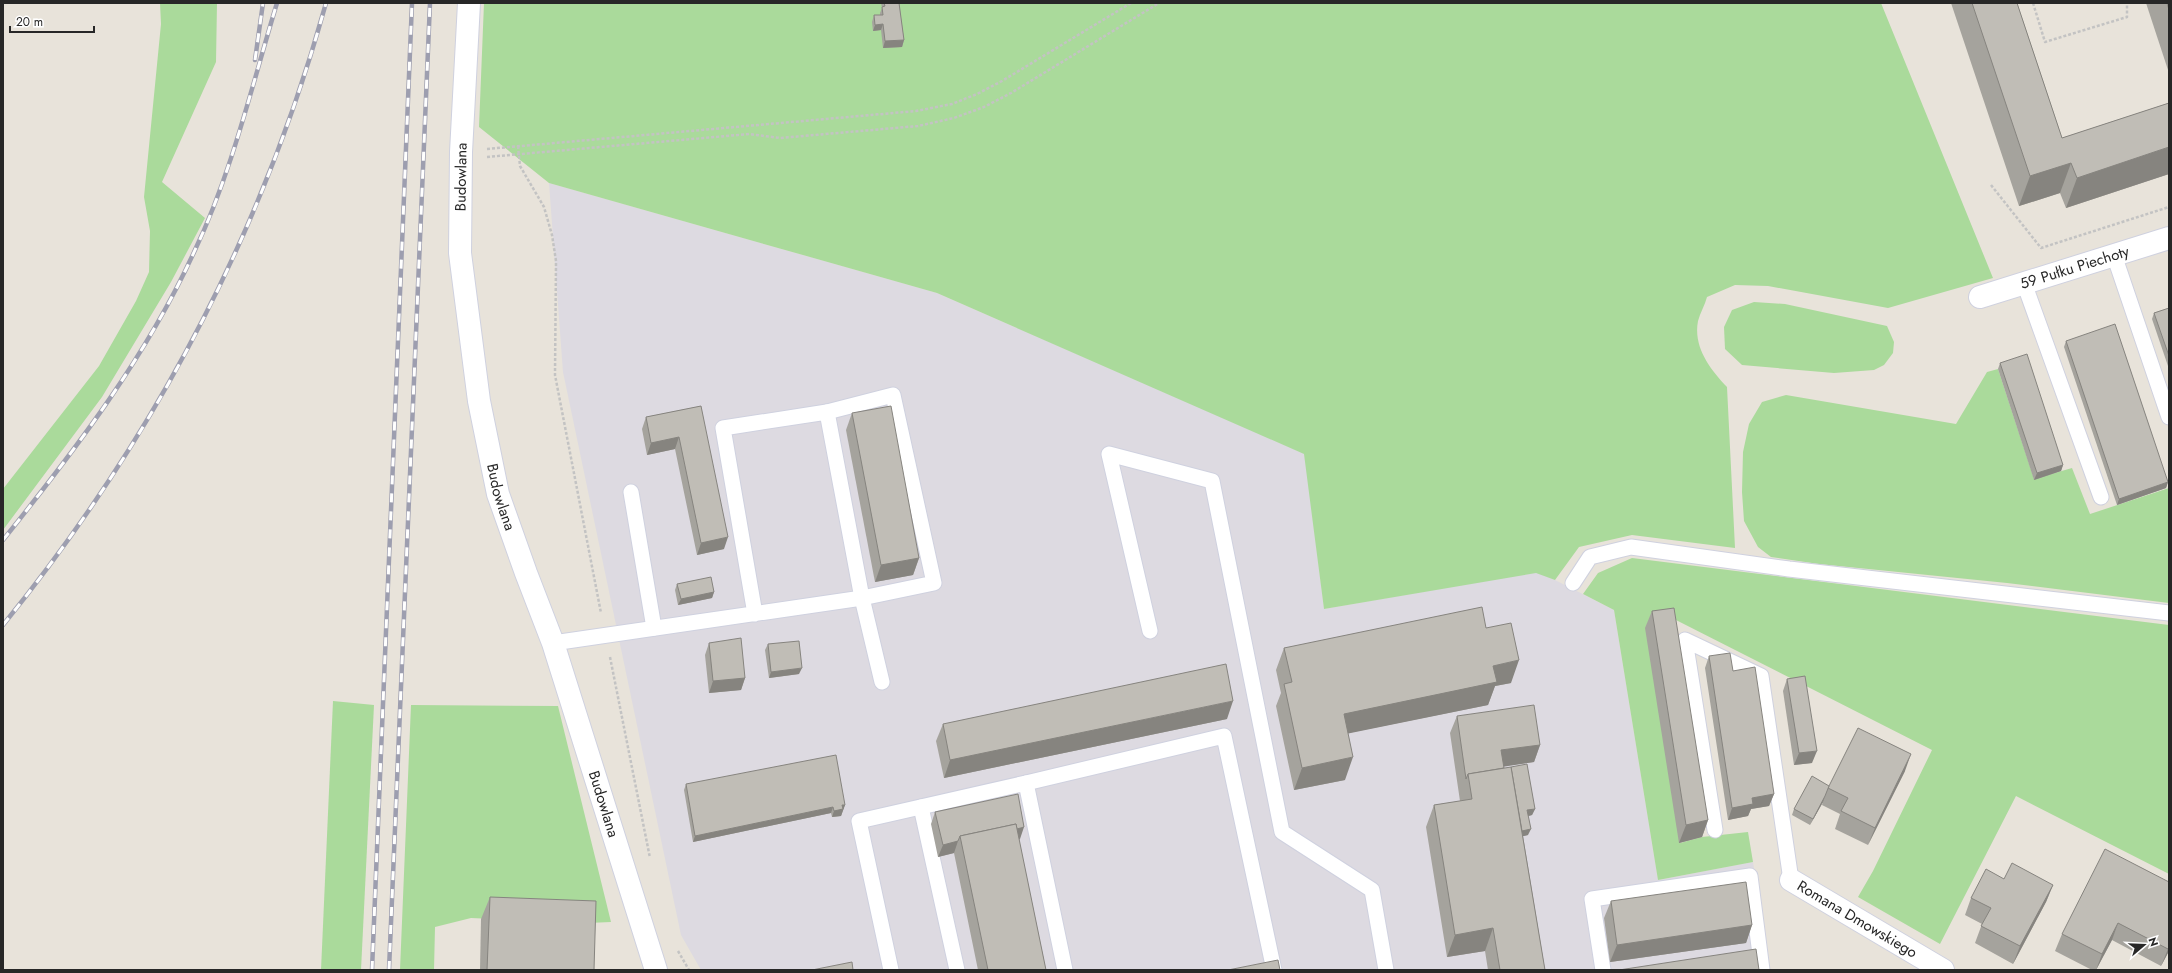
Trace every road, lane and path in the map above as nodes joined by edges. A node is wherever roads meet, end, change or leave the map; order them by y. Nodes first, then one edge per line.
1 (469, 3) edge
2 (1131, 3) edge
3 (1160, 3) edge
4 (2033, 3) edge
5 (2127, 3) edge
6 (518, 146) junction
7 (518, 154) junction
8 (461, 155) junction
9 (1991, 185) dead end
10 (2169, 207) edge
11 (2169, 238) edge
12 (2114, 255) junction
13 (2024, 283) junction
14 (1980, 297) dead end
15 (827, 412) junction
16 (2169, 417) edge
17 (631, 492) dead end
18 (2101, 497) dead end
19 (1573, 583) dead end
20 (862, 598) junction
21 (2169, 613) edge
22 (755, 614) junction
23 (654, 628) junction
24 (1150, 631) dead end
25 (605, 635) junction
26 (554, 643) junction
27 (882, 682) dead end
28 (1026, 783) junction
29 (921, 807) junction
30 (1715, 830) dead end
31 (650, 861) dead end
32 (1791, 880) joint
33 (675, 945) dead end
34 (1760, 952) junction
35 (1744, 954) edge
36 (656, 970) edge
37 (690, 970) edge
38 (891, 970) edge
39 (957, 970) edge
40 (1065, 970) edge
41 (1274, 970) edge
42 (1386, 970) edge
43 (1603, 970) edge
44 (1762, 970) edge
45 (1943, 970) edge

1 - 8 street, Budowlana
2 - 6 path
3 - 7 path
4 - 5 path
6 - 7 path
6 - 8 path
7 - 8 path
7 - 25 path
8 - 26 street, Budowlana
9 - 10 path
11 - 12 street, 59 Pułku Piechoty
12 - 13 street, 59 Pułku Piechoty
12 - 16 lane
13 - 14 street, 59 Pułku Piechoty
13 - 18 lane
15 - 20 lane
15 - 20 lane
15 - 22 lane
17 - 23 lane
19 - 21 lane
20 - 22 lane
20 - 27 lane
22 - 23 lane
23 - 25 lane
24 - 42 lane
25 - 26 lane
25 - 31 path
26 - 36 street, Budowlana
28 - 29 lane
28 - 40 lane
28 - 41 lane
29 - 38 lane
29 - 39 lane
30 - 32 lane
32 - 45 street, Romana Dmowskiego
33 - 37 path
34 - 35 lane
34 - 43 lane
34 - 44 lane

